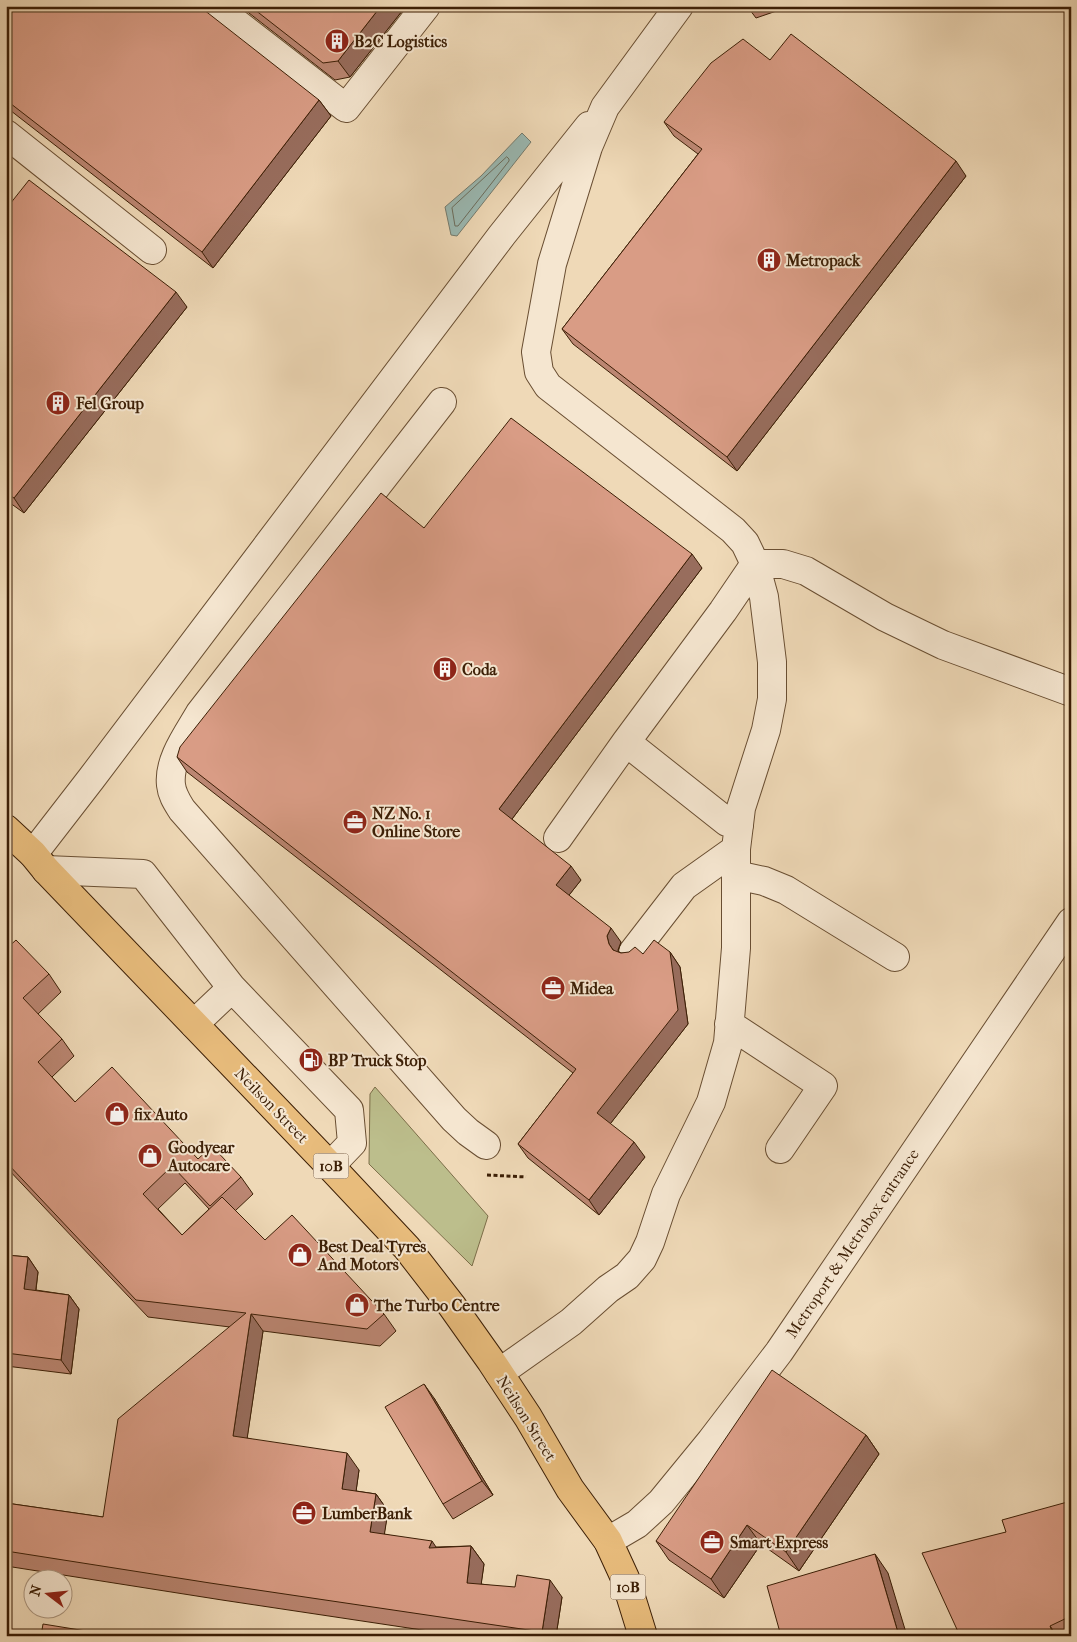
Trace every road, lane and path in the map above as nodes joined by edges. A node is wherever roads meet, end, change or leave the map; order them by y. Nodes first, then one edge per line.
1 (214, 6) edge
2 (426, 6) edge
3 (679, 6) edge
4 (610, 100) junction
5 (6, 134) edge
6 (152, 250) dead end
7 (442, 402) dead end
8 (755, 564) junction
9 (1071, 692) edge
10 (626, 742) junction
11 (6, 829) edge
12 (558, 838) dead end
13 (737, 850) junction
14 (40, 862) junction
15 (1071, 922) edge
16 (633, 952) edge
17 (895, 958) dead end
18 (232, 988) junction
19 (194, 1024) junction
20 (729, 1024) junction
21 (486, 1145) dead end
22 (780, 1149) dead end
23 (330, 1166) junction
24 (487, 1175) dead end
25 (526, 1177) dead end
26 (499, 1373) junction
27 (608, 1542) junction
28 (643, 1636) edge

1 - 2 lane
3 - 4 lane
4 - 8 lane
4 - 14 lane
5 - 6 lane
7 - 21 lane
8 - 9 lane
8 - 10 lane
8 - 13 lane
10 - 12 lane
10 - 13 lane
11 - 14 main road, Neilson Street / 10B
13 - 16 lane
13 - 17 lane
13 - 20 lane
14 - 18 lane
14 - 19 main road, Neilson Street / 10B
15 - 27 lane, Metroport & Metrobox entrance
18 - 19 lane
18 - 23 lane
19 - 23 main road, Neilson Street / 10B
20 - 22 lane
20 - 26 lane
23 - 26 main road, Neilson Street / 10B
24 - 25 path
26 - 27 main road, Neilson Street / 10B
27 - 28 main road, Neilson Street / 10B

